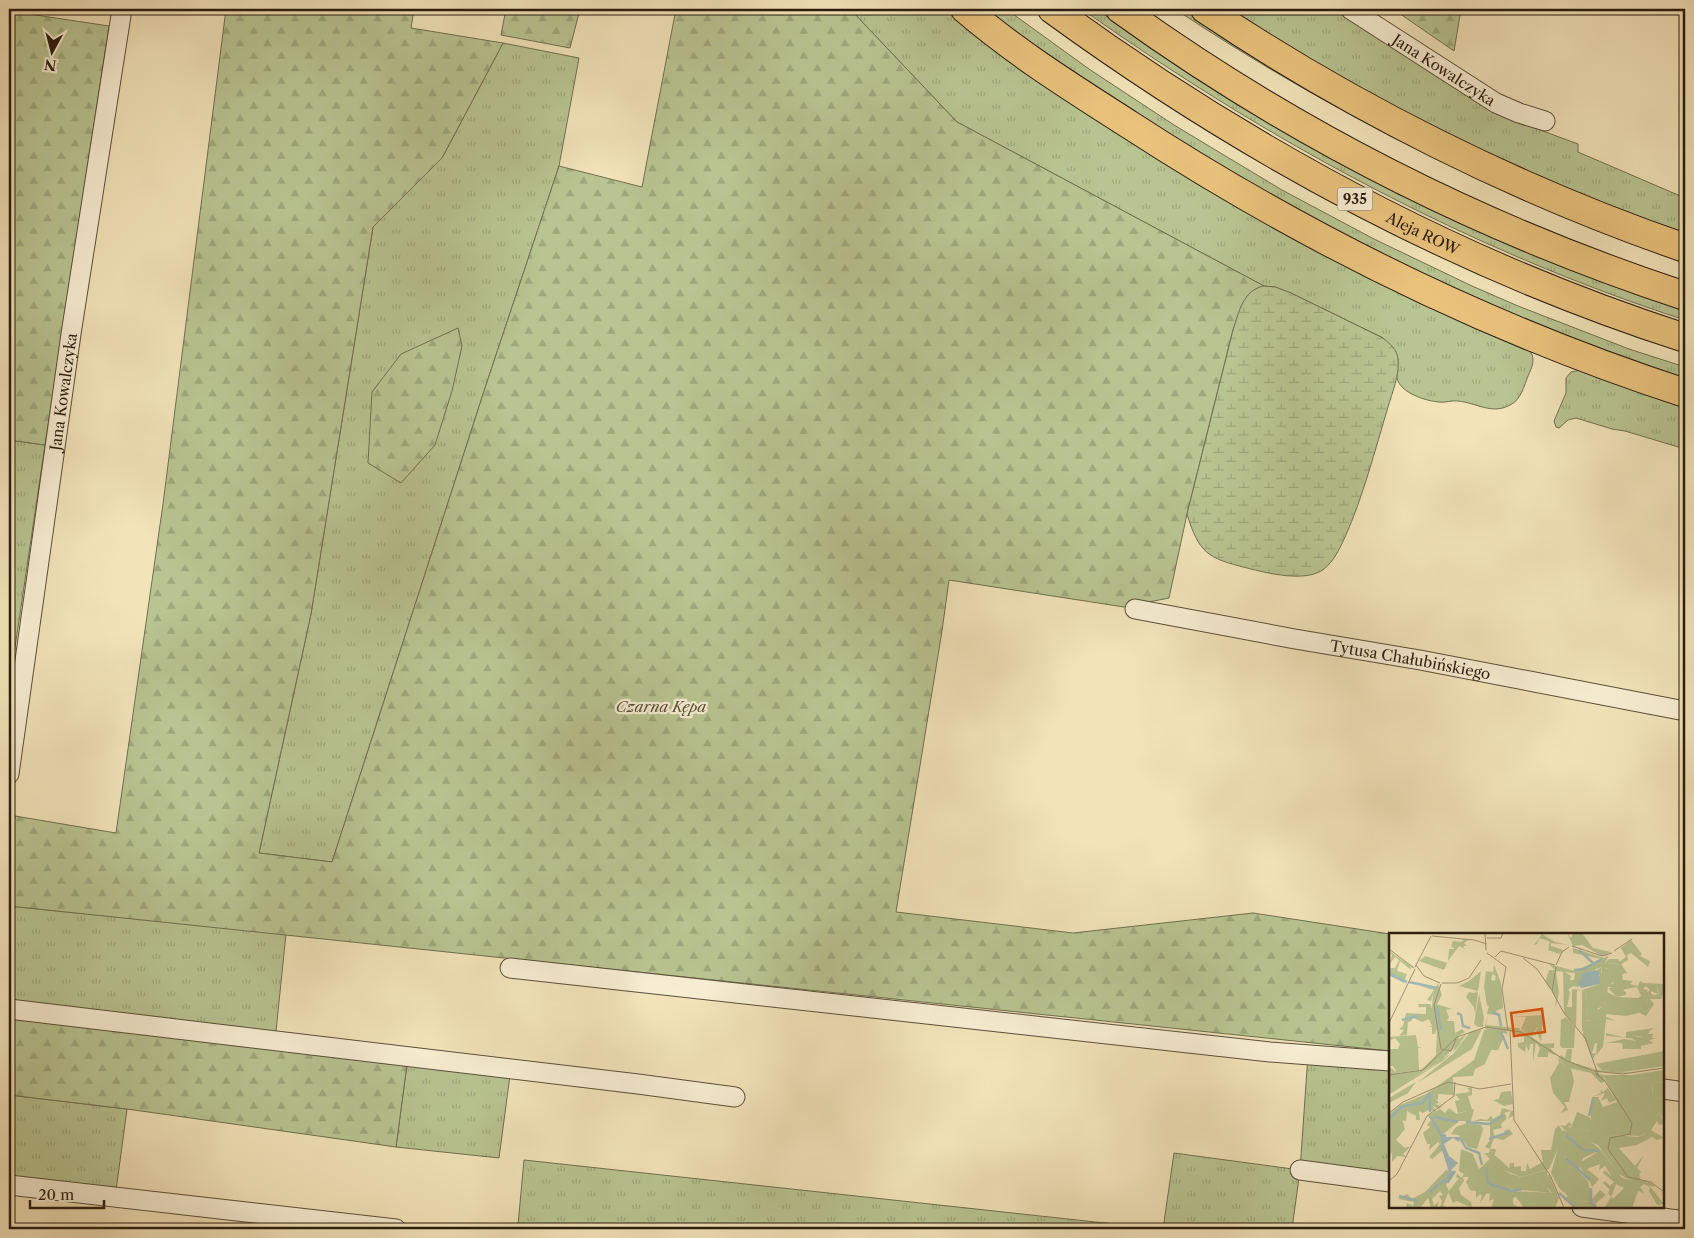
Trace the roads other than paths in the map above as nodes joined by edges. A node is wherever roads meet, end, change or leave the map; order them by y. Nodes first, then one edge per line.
1 (122, 9) edge
2 (965, 9) edge
3 (1052, 9) edge
4 (1120, 9) edge
5 (1205, 9) edge
6 (1350, 9) edge
7 (1545, 121) dead end
8 (1685, 248) edge
9 (1685, 296) edge
10 (1685, 338) edge
11 (1685, 393) edge
12 (1135, 609) dead end
13 (1685, 711) edge
14 (9, 774) edge
15 (510, 968) dead end
16 (9, 1009) edge
17 (1389, 1061) edge
18 (1664, 1089) edge
19 (1685, 1092) edge
20 (735, 1097) dead end
21 (1300, 1170) dead end
22 (1389, 1182) edge
23 (9, 1185) edge
24 (1589, 1208) edge
25 (1685, 1222) edge
26 (396, 1229) edge

1 - 14 street, Jana Kowalczyka
2 - 11 main road
3 - 10 main road, Aleja ROW / 935
4 - 9 main road, 935
5 - 8 main road
6 - 7 street, Jana Kowalczyka
12 - 13 street, Tytusa Chałubińskiego
15 - 17 street
16 - 20 street
18 - 19 street
21 - 22 street
23 - 26 street
24 - 25 street

